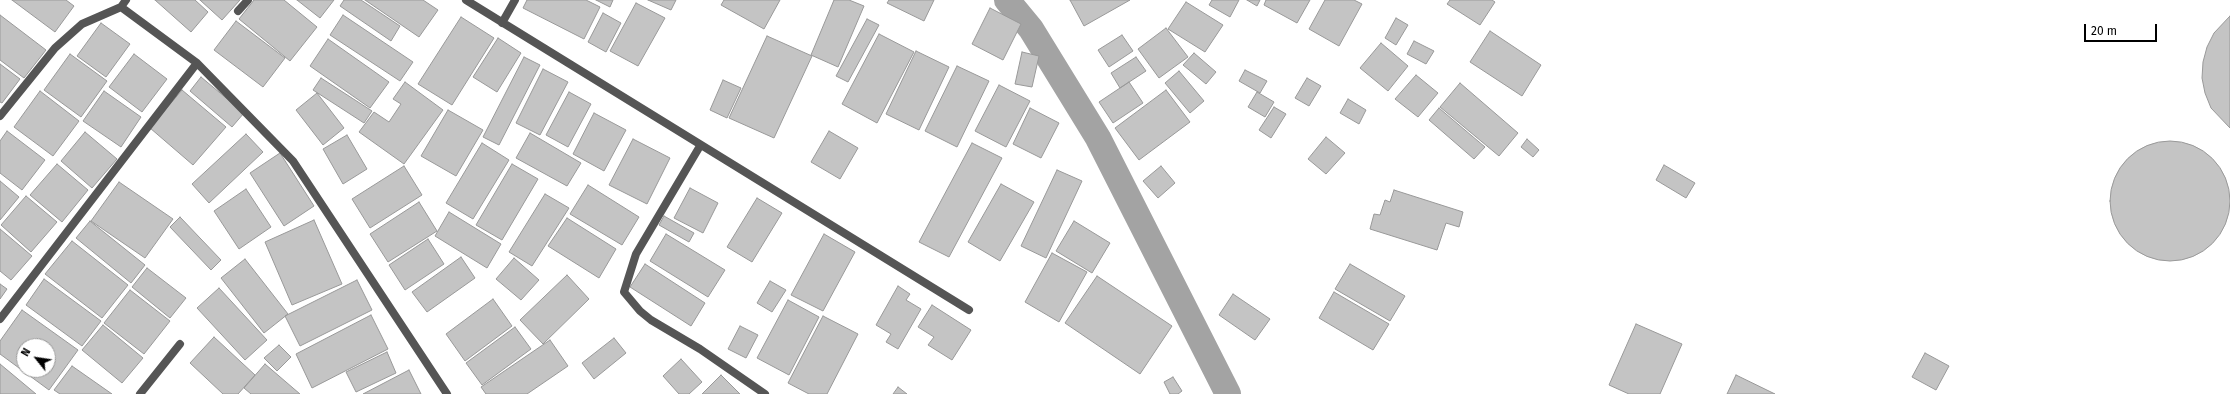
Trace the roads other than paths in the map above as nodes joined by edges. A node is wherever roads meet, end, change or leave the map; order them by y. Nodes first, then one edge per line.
1 (248, 0) edge
2 (466, 0) edge
3 (515, 0) edge
4 (124, 3) edge
5 (238, 11) dead end
6 (502, 23) junction
7 (197, 63) junction
8 (0, 116) edge
9 (700, 146) junction
10 (969, 310) dead end
11 (0, 319) edge
12 (180, 344) dead end
13 (140, 394) edge
14 (447, 394) edge
15 (765, 394) edge

1 - 5 street
2 - 6 street
3 - 6 street
4 - 7 street
4 - 8 street
6 - 9 street
7 - 11 street
7 - 14 street
9 - 10 street
9 - 15 street
12 - 13 street

